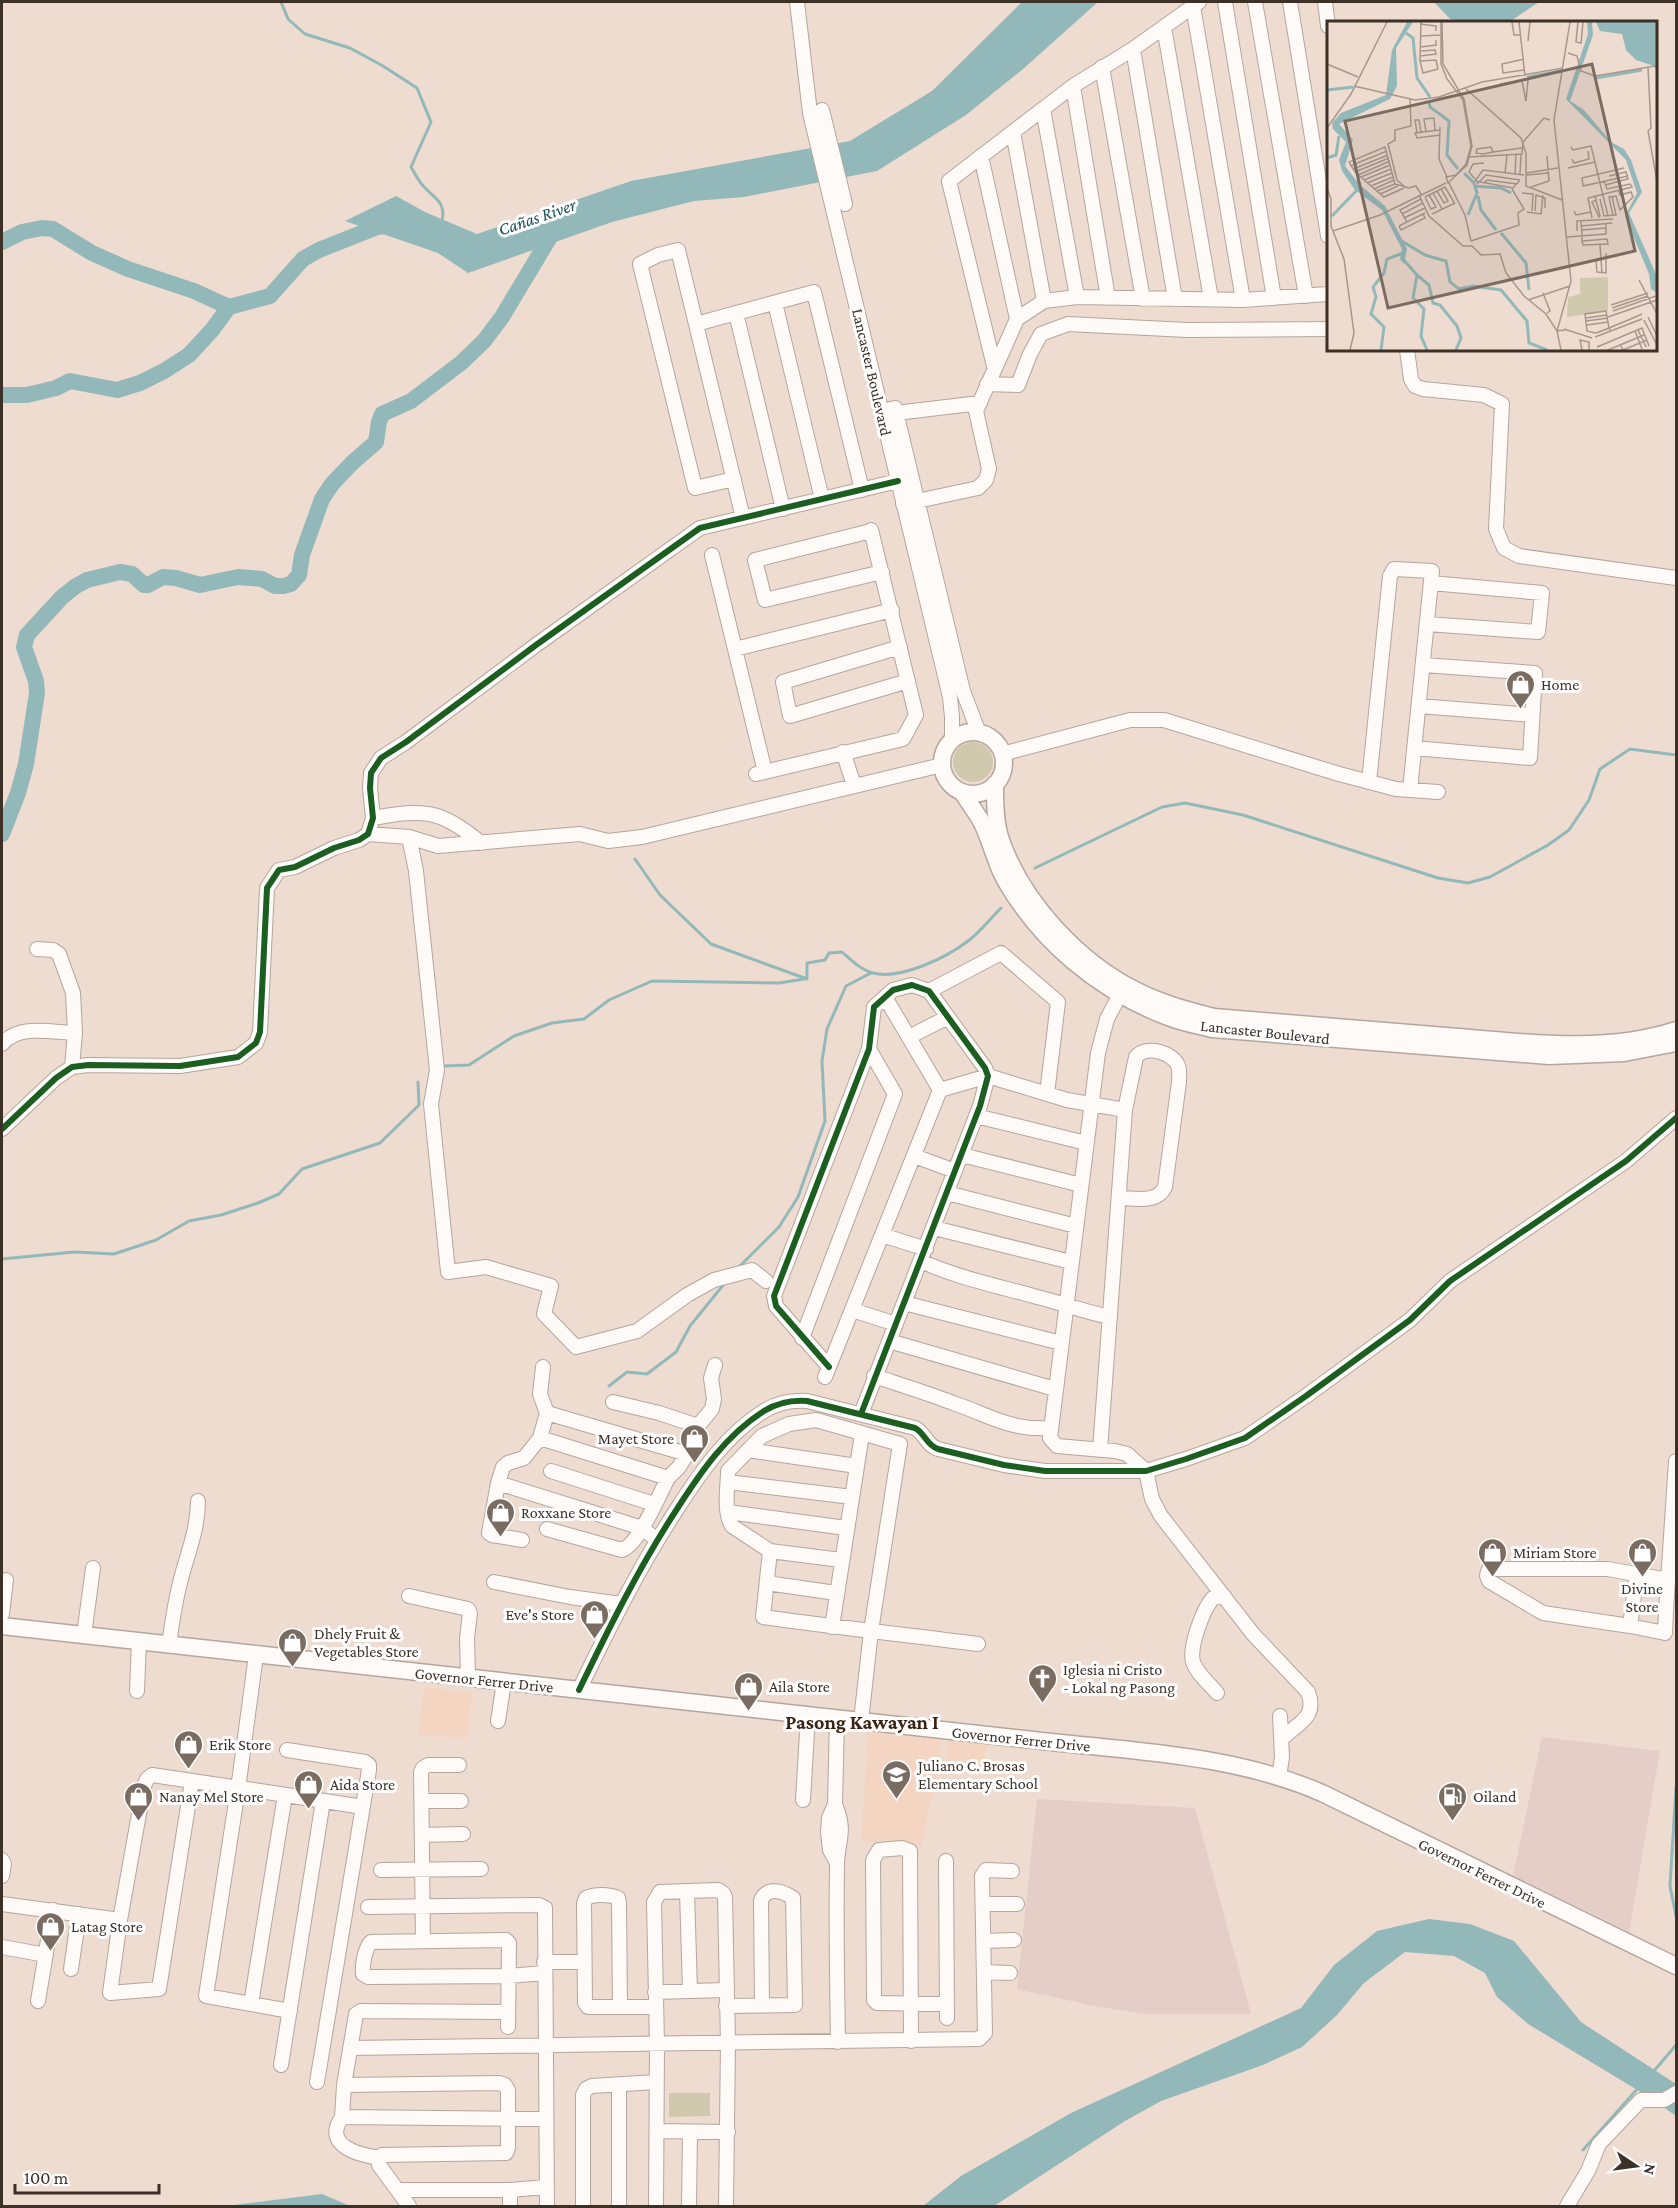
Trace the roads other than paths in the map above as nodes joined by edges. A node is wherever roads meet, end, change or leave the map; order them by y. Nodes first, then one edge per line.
1 (797, 2) edge
2 (1225, 2) edge
3 (1255, 2) edge
4 (1290, 2) edge
5 (1324, 2) edge
6 (1196, 4) edge
7 (1328, 21) edge
8 (1164, 27) junction
9 (1133, 49) junction
10 (1102, 67) junction
11 (1072, 86) junction
12 (1043, 109) junction
13 (1013, 132) junction
14 (981, 156) junction
15 (1327, 224) edge
16 (1327, 294) edge
17 (1306, 296) junction
18 (1077, 297) junction
19 (1108, 298) junction
20 (1274, 298) junction
21 (1143, 299) junction
22 (1175, 299) junction
23 (1211, 299) junction
24 (1243, 300) junction
25 (1044, 301) junction
26 (775, 303) junction
27 (736, 313) junction
28 (1017, 319) junction
29 (696, 324) junction
30 (1327, 329) edge
31 (1407, 351) edge
32 (994, 366) junction
33 (987, 384) junction
34 (980, 403) junction
35 (891, 411) junction
36 (734, 479) junction
37 (898, 481) junction
38 (862, 490) junction
39 (822, 499) junction
40 (918, 500) junction
41 (903, 504) junction
42 (783, 509) junction
43 (743, 518) junction
44 (712, 555) dead end
45 (882, 572) junction
46 (1677, 578) edge
47 (1431, 584) junction
48 (892, 610) junction
49 (1427, 624) junction
50 (900, 647) junction
51 (735, 649) junction
52 (1423, 665) junction
53 (908, 681) junction
54 (1419, 706) junction
55 (1532, 715) junction
56 (980, 733) junction
57 (952, 740) junction
58 (1414, 748) junction
59 (843, 752) junction
60 (1002, 754) junction
61 (942, 765) junction
62 (1369, 782) junction
63 (995, 784) junction
64 (854, 785) junction
65 (1410, 790) junction
66 (962, 792) junction
67 (1438, 792) dead end
68 (373, 818) junction
69 (368, 834) junction
70 (409, 837) junction
71 (481, 843) junction
72 (37, 949) dead end
73 (1123, 989) junction
74 (929, 991) junction
75 (885, 997) junction
76 (948, 1017) junction
77 (1677, 1030) edge
78 (75, 1033) junction
79 (909, 1037) junction
80 (1677, 1043) edge
81 (2, 1044) edge
82 (869, 1049) junction
83 (72, 1067) junction
84 (988, 1076) junction
85 (940, 1090) junction
86 (1047, 1094) junction
87 (1091, 1105) junction
88 (1125, 1110) junction
89 (976, 1116) junction
90 (1677, 1118) edge
91 (2, 1129) edge
92 (1086, 1143) junction
93 (962, 1155) junction
94 (914, 1156) junction
95 (955, 1172) junction
96 (1081, 1185) junction
97 (947, 1192) junction
98 (1119, 1198) junction
99 (1076, 1226) junction
100 (934, 1228) junction
101 (882, 1235) junction
102 (924, 1255) junction
103 (1071, 1262) junction
104 (766, 1281) dead end
105 (904, 1303) junction
106 (1066, 1305) junction
107 (852, 1310) junction
108 (1110, 1317) junction
109 (896, 1324) junction
110 (802, 1338) junction
111 (889, 1341) junction
112 (1061, 1343) junction
113 (715, 1365) dead end
114 (543, 1367) dead end
115 (874, 1376) junction
116 (1055, 1389) junction
117 (613, 1402) dead end
118 (547, 1413) junction
119 (861, 1414) junction
120 (698, 1426) junction
121 (1050, 1428) junction
122 (862, 1434) junction
123 (540, 1438) junction
124 (1100, 1449) junction
125 (748, 1450) junction
126 (687, 1454) junction
127 (1677, 1461) edge
128 (857, 1466) junction
129 (551, 1471) dead end
130 (1146, 1471) junction
131 (668, 1478) junction
132 (728, 1482) junction
133 (498, 1483) junction
134 (596, 1485) junction
135 (852, 1497) junction
136 (198, 1501) dead end
137 (654, 1504) junction
138 (589, 1511) junction
139 (728, 1512) junction
140 (642, 1528) junction
141 (846, 1528) junction
142 (547, 1529) dead end
143 (522, 1540) dead end
144 (657, 1540) junction
145 (770, 1551) junction
146 (841, 1560) junction
147 (93, 1568) dead end
148 (1637, 1574) junction
149 (6, 1580) dead end
150 (1668, 1580) junction
151 (494, 1582) dead end
152 (767, 1583) junction
153 (836, 1593) junction
154 (409, 1596) dead end
155 (1224, 1596) junction
156 (621, 1604) junction
157 (1671, 1612) edge
158 (2, 1614) edge
159 (2, 1626) edge
160 (1630, 1626) junction
161 (832, 1627) junction
162 (871, 1631) junction
163 (84, 1635) junction
164 (140, 1641) junction
165 (978, 1644) dead end
166 (169, 1645) junction
167 (256, 1655) junction
168 (468, 1678) junction
169 (504, 1682) junction
170 (579, 1690) junction
171 (137, 1691) dead end
172 (1217, 1693) dead end
173 (808, 1715) junction
174 (1280, 1716) dead end
175 (837, 1718) junction
176 (498, 1721) dead end
177 (861, 1721) junction
178 (1282, 1738) junction
179 (287, 1750) dead end
180 (459, 1765) dead end
181 (1279, 1777) junction
182 (192, 1781) junction
183 (238, 1788) junction
184 (285, 1795) junction
185 (803, 1800) dead end
186 (323, 1801) junction
187 (422, 1801) junction
188 (461, 1801) dead end
189 (363, 1807) junction
190 (464, 1834) dead end
191 (422, 1835) junction
192 (2, 1860) edge
193 (946, 1861) dead end
194 (481, 1869) dead end
195 (381, 1870) dead end
196 (422, 1870) junction
197 (1012, 1871) dead end
198 (2, 1876) edge
199 (687, 1892) junction
200 (2, 1904) edge
201 (1017, 1904) dead end
202 (983, 1905) junction
203 (422, 1906) junction
204 (368, 1907) dead end
205 (53, 1910) junction
206 (79, 1914) junction
207 (120, 1920) junction
208 (423, 1940) junction
209 (1014, 1940) dead end
210 (984, 1941) junction
211 (2, 1952) edge
212 (46, 1955) junction
213 (584, 1962) junction
214 (1677, 1966) edge
215 (544, 1968) junction
216 (71, 1969) dead end
217 (984, 1972) junction
218 (1011, 1973) dead end
219 (508, 1976) junction
220 (726, 1990) junction
221 (690, 1991) junction
222 (655, 1992) junction
223 (38, 2001) dead end
224 (251, 2004) junction
225 (911, 2004) junction
226 (762, 2005) junction
227 (726, 2006) junction
228 (620, 2007) junction
229 (656, 2007) junction
230 (290, 2011) junction
231 (508, 2012) junction
232 (508, 2027) dead end
233 (911, 2041) junction
234 (728, 2043) junction
235 (838, 2043) junction
236 (657, 2044) junction
237 (546, 2047) junction
238 (350, 2049) junction
239 (281, 2065) dead end
240 (317, 2082) dead end
241 (656, 2082) junction
242 (619, 2084) junction
243 (344, 2085) junction
244 (1677, 2093) edge
245 (342, 2117) junction
246 (508, 2119) junction
247 (546, 2119) junction
248 (657, 2131) junction
249 (690, 2132) junction
250 (728, 2132) junction
251 (380, 2158) junction
252 (546, 2187) junction
253 (398, 2190) junction
254 (510, 2190) junction
255 (409, 2206) edge
256 (510, 2206) edge
257 (547, 2206) edge
258 (583, 2206) edge
259 (619, 2206) edge
260 (656, 2206) edge
261 (690, 2206) edge
262 (726, 2206) edge
263 (1567, 2206) edge

1 - 35 street, Lancaster Boulevard
2 - 20 street
3 - 17 street
4 - 15 street
5 - 7 street
6 - 8 street
6 - 24 street
8 - 9 street
8 - 23 street
9 - 10 street
9 - 22 street
10 - 11 street
10 - 21 street
11 - 12 street
11 - 19 street
12 - 13 street
12 - 18 street
13 - 14 street
13 - 25 street
14 - 28 street
14 - 32 street
16 - 17 street
17 - 20 street
18 - 19 street
18 - 25 street
19 - 21 street
20 - 24 street
21 - 22 street
22 - 23 street
23 - 24 street
25 - 28 street
26 - 27 street
26 - 38 street
26 - 39 street
27 - 29 street
27 - 42 street
28 - 32 street
29 - 36 street
29 - 36 street
30 - 33 street
31 - 46 street
32 - 33 street
33 - 34 street
34 - 35 street
34 - 40 street
35 - 37 street, Lancaster Boulevard
35 - 40 street, Lancaster Boulevard
36 - 43 street
37 - 38 street
37 - 41 street, Lancaster Boulevard
38 - 39 street
39 - 42 street
40 - 41 street
40 - 56 street, Lancaster Boulevard
41 - 57 street, Lancaster Boulevard
42 - 43 street
43 - 68 street
44 - 51 street
45 - 45 street
45 - 48 street
47 - 49 street
47 - 49 street
47 - 62 street
48 - 50 street
48 - 51 street
49 - 52 street
50 - 53 street
50 - 53 street
51 - 59 street
52 - 54 street
52 - 55 street
53 - 59 street
54 - 55 street
54 - 58 street
55 - 58 street
56 - 57 main road
56 - 60 main road
57 - 61 main road
58 - 65 street
59 - 64 street
60 - 62 street
60 - 63 main road
61 - 64 street
61 - 66 main road
62 - 65 street
63 - 66 main road
63 - 73 main road, Lancaster Boulevard
64 - 71 street
65 - 67 street
66 - 73 main road, Lancaster Boulevard
68 - 69 street
68 - 71 street
69 - 70 street
69 - 83 street
70 - 71 street
70 - 104 street
72 - 78 street
73 - 77 main road, Lancaster Boulevard
73 - 80 main road, Lancaster Boulevard
73 - 87 street
74 - 75 street
74 - 76 street
74 - 86 street
75 - 79 street
75 - 82 street
76 - 79 street
76 - 84 street
78 - 81 street
78 - 83 street
79 - 85 street
82 - 110 street
82 - 110 street
83 - 91 street
84 - 85 street
84 - 86 street
84 - 89 street
85 - 94 street
86 - 87 street
87 - 88 street
87 - 92 street
88 - 98 street
88 - 98 street
89 - 92 street
89 - 93 street
90 - 130 street
92 - 96 street
93 - 95 street
93 - 96 street
94 - 95 street
94 - 101 street
95 - 97 street
96 - 99 street
97 - 99 street
97 - 100 street
98 - 108 street
99 - 103 street
100 - 102 street
100 - 103 street
101 - 102 street
101 - 107 street
102 - 105 street
102 - 106 street
103 - 106 street
105 - 109 street
105 - 112 street
106 - 108 street
106 - 112 street
107 - 109 street
107 - 110 street
108 - 124 street
109 - 111 street
111 - 115 street
111 - 116 street
112 - 116 street
113 - 120 street
114 - 118 street
115 - 119 street
115 - 121 street
116 - 121 street
117 - 120 street
118 - 123 street
118 - 126 street
119 - 130 street
119 - 144 street
120 - 126 street
121 - 124 street
122 - 125 street
122 - 128 street
122 - 162 street
123 - 131 street
123 - 133 street
124 - 130 street
125 - 128 street
125 - 132 street
126 - 131 street
127 - 150 street
128 - 135 street
129 - 134 street
130 - 155 street
131 - 137 street
132 - 135 street
132 - 139 street
133 - 138 street
133 - 143 street
134 - 137 street
134 - 138 street
135 - 141 street
136 - 166 street
137 - 140 street
138 - 140 street
139 - 141 street
139 - 145 street
140 - 142 street
140 - 144 street
141 - 146 street
144 - 156 street
145 - 146 street
145 - 152 street
146 - 153 street
147 - 163 street
148 - 150 street
148 - 160 street
148 - 160 street
149 - 158 street
150 - 157 street
151 - 156 street
152 - 153 street
152 - 161 street
153 - 161 street
154 - 168 street
155 - 172 street
155 - 178 street
156 - 170 street
157 - 160 street
159 - 163 main road, Governor Ferrer Drive
161 - 162 street
162 - 165 street
162 - 177 street
163 - 164 main road, Governor Ferrer Drive
164 - 166 main road, Governor Ferrer Drive
164 - 171 street
166 - 167 main road, Governor Ferrer Drive
167 - 168 main road, Governor Ferrer Drive
167 - 183 street
168 - 169 main road, Governor Ferrer Drive
169 - 170 main road, Governor Ferrer Drive
169 - 176 street
170 - 173 main road, Governor Ferrer Drive
173 - 175 main road, Governor Ferrer Drive
173 - 185 street
174 - 178 street
175 - 177 main road, Governor Ferrer Drive
175 - 235 street
177 - 181 main road, Governor Ferrer Drive
178 - 181 street
179 - 189 street
180 - 187 street
181 - 214 main road, Governor Ferrer Drive
182 - 183 street
182 - 207 street
182 - 207 street
183 - 184 street
183 - 224 street
184 - 186 street
184 - 224 street
186 - 189 street
186 - 230 street
187 - 188 street
187 - 191 street
189 - 240 street
190 - 191 street
191 - 196 street
192 - 198 street
193 - 225 street
194 - 196 street
195 - 196 street
196 - 203 street
197 - 202 street
199 - 220 street
199 - 221 street
199 - 222 street
200 - 205 street
201 - 202 street
202 - 210 street
203 - 204 street
203 - 208 street
203 - 215 street
205 - 206 street
205 - 212 street
206 - 207 street
206 - 216 street
208 - 219 street
208 - 219 street
209 - 210 street
210 - 217 street
211 - 212 street
212 - 223 street
213 - 215 street
213 - 228 street
213 - 228 street
215 - 219 street
215 - 237 street
217 - 218 street
217 - 233 street
219 - 231 street
220 - 221 street
220 - 227 street
221 - 222 street
222 - 229 street
224 - 230 street
225 - 225 street
225 - 233 street
226 - 226 street
226 - 227 street
227 - 234 street
228 - 229 street
229 - 236 street
230 - 239 street
231 - 232 street
231 - 238 street
233 - 235 street
234 - 235 street
234 - 236 street
234 - 250 street
236 - 237 street
236 - 241 street
237 - 238 street
237 - 247 street
238 - 243 street
241 - 242 street
241 - 248 street
242 - 258 street
242 - 259 street
243 - 245 street
243 - 246 street
244 - 263 street
245 - 246 street
245 - 251 street
246 - 247 street
246 - 251 street
247 - 252 street
248 - 249 street
248 - 260 street
249 - 250 street
249 - 261 street
250 - 262 street
251 - 253 street
252 - 254 street
252 - 257 street
253 - 254 street
253 - 255 street
254 - 256 street

